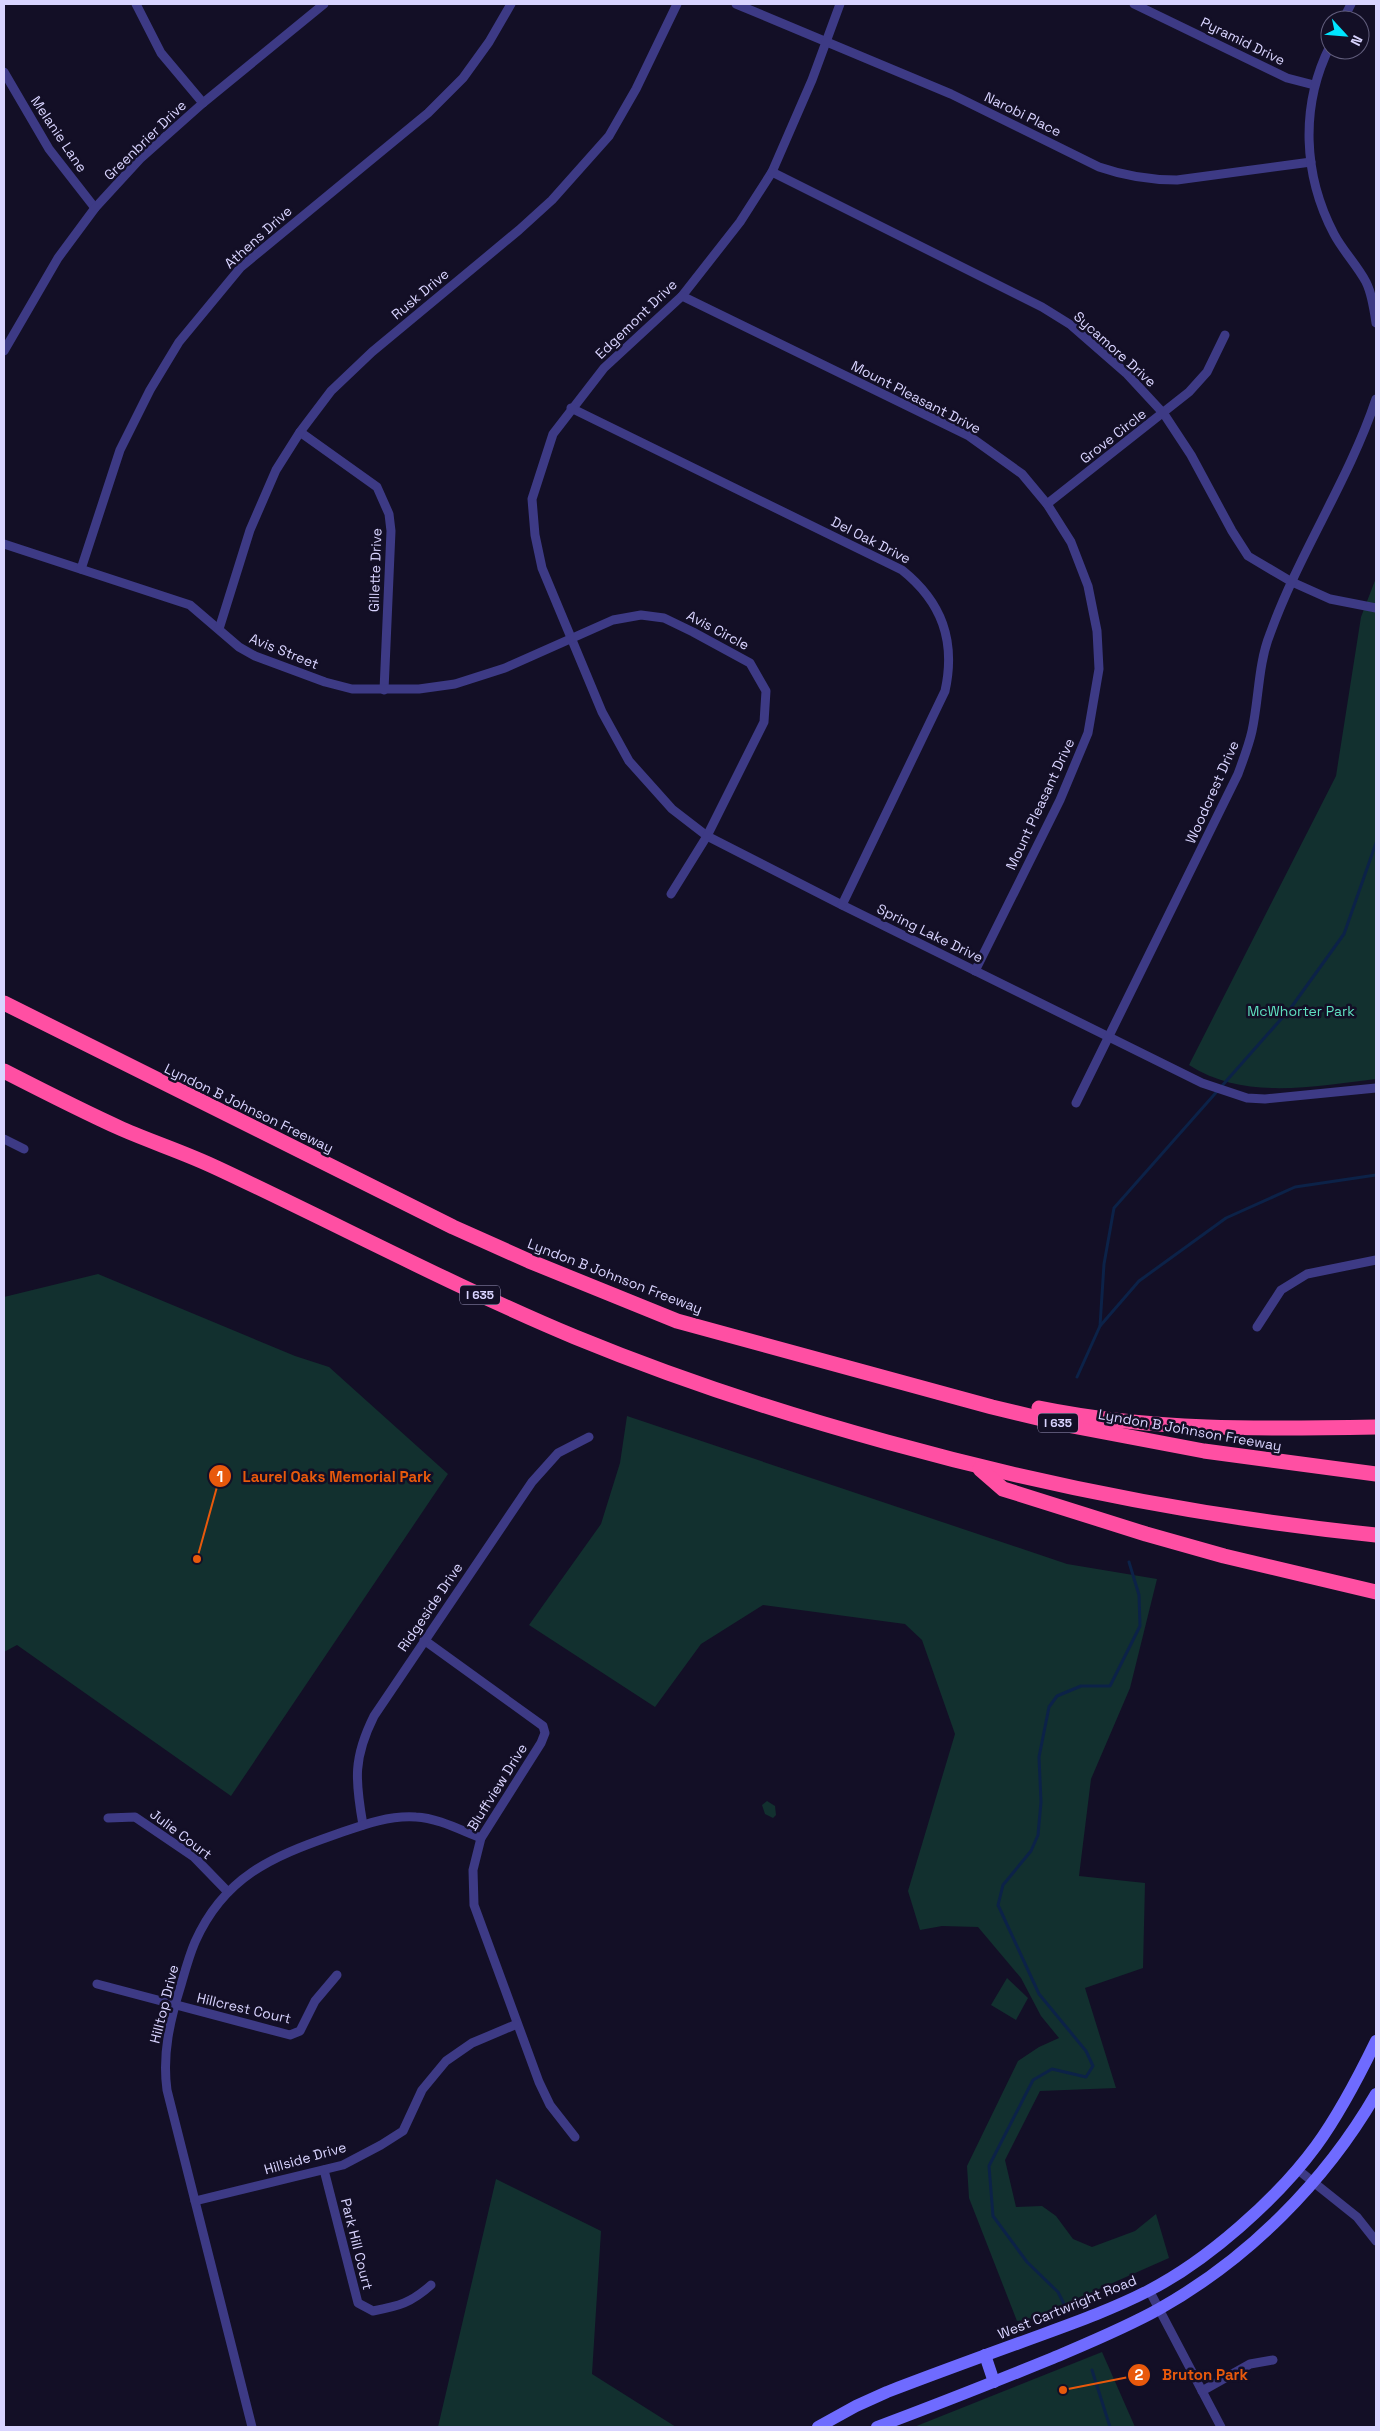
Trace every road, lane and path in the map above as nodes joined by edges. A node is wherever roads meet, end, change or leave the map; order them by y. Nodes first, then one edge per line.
1 (136, 4) edge
2 (324, 4) edge
3 (511, 4) edge
4 (678, 4) edge
5 (736, 4) edge
6 (840, 4) edge
7 (1134, 4) edge
8 (825, 42) junction
9 (1324, 60) edge
10 (4, 72) edge
11 (1314, 86) junction
12 (203, 103) junction
13 (1311, 162) junction
14 (772, 172) junction
15 (95, 208) junction
16 (682, 296) junction
17 (1376, 323) edge
18 (1225, 335) dead end
19 (4, 351) edge
20 (1376, 398) edge
21 (571, 408) junction
22 (1164, 414) junction
23 (300, 432) junction
24 (1047, 504) junction
25 (4, 544) edge
26 (81, 569) junction
27 (1292, 582) junction
28 (1376, 608) edge
29 (218, 629) junction
30 (570, 639) junction
31 (384, 690) junction
32 (707, 836) junction
33 (671, 894) dead end
34 (842, 905) junction
35 (975, 971) junction
36 (4, 1003) edge
37 (1109, 1038) junction
38 (4, 1073) edge
39 (1376, 1088) edge
40 (1076, 1103) dead end
41 (4, 1139) edge
42 (24, 1149) dead end
43 (1376, 1260) edge
44 (1257, 1327) dead end
45 (878, 1376) junction
46 (1376, 1427) edge
47 (588, 1437) dead end
48 (977, 1467) junction
49 (1376, 1474) edge
50 (1376, 1535) edge
51 (1376, 1592) edge
52 (424, 1640) junction
53 (108, 1818) dead end
54 (363, 1825) junction
55 (480, 1838) junction
56 (228, 1892) junction
57 (337, 1975) dead end
58 (97, 1984) dead end
59 (174, 2005) junction
60 (517, 2024) junction
61 (1376, 2041) edge
62 (1372, 2060) edge
63 (1376, 2094) edge
64 (575, 2137) dead end
65 (1297, 2169) junction
66 (324, 2170) junction
67 (1314, 2182) junction
68 (195, 2201) junction
69 (1376, 2241) edge
70 (431, 2285) dead end
71 (1149, 2290) junction
72 (1160, 2309) junction
73 (985, 2355) junction
74 (1273, 2360) dead end
75 (994, 2382) junction
76 (1202, 2391) junction
77 (252, 2427) edge
78 (818, 2427) edge
79 (877, 2427) edge
80 (1221, 2427) edge

1 - 12 street
2 - 12 street, Greenbrier Drive
3 - 26 street, Athens Drive
4 - 23 street, Rusk Drive
5 - 8 street, Narobi Place
6 - 8 street, Edgemont Drive
7 - 11 street, Pyramid Drive
8 - 13 street, Narobi Place
8 - 14 street, Edgemont Drive
9 - 11 street
10 - 15 street, Melanie Lane
11 - 13 street
12 - 15 street, Greenbrier Drive
13 - 17 street
14 - 16 street, Edgemont Drive
14 - 22 street, Sycamore Drive
15 - 19 street, Greenbrier Drive
16 - 21 street, Edgemont Drive
16 - 24 street, Mount Pleasant Drive
18 - 22 street, Grove Circle
20 - 27 street, Woodcrest Drive
21 - 30 street, Edgemont Drive
21 - 34 street, Del Oak Drive
22 - 24 street, Grove Circle
22 - 27 street, Sycamore Drive
23 - 29 street, Rusk Drive
23 - 31 street, Gillette Drive
24 - 35 street, Mount Pleasant Drive
25 - 26 street, Avis Street
26 - 29 street, Avis Street
27 - 28 street, Sycamore Drive
27 - 37 street, Woodcrest Drive
29 - 31 street, Avis Street
30 - 31 street, Avis Street
30 - 32 street, Spring Lake Drive
30 - 32 street, Avis Circle
32 - 33 street, Avis Circle
32 - 34 street, Spring Lake Drive
34 - 35 street, Spring Lake Drive
35 - 37 street, Spring Lake Drive
36 - 45 highway, Lyndon B Johnson Freeway / I 635
37 - 39 street, Spring Lake Drive
37 - 40 street, Woodcrest Drive
38 - 48 highway, I 635
41 - 42 street
43 - 44 street
45 - 46 highway
45 - 49 highway, Lyndon B Johnson Freeway / I 635
47 - 52 street, Ridgeside Drive
48 - 50 highway, I 635
48 - 51 highway
52 - 54 street, Ridgeside Drive
52 - 55 street, Bluffview Drive
53 - 56 street, Julie Court
54 - 55 street, Hilltop Drive
54 - 56 street, Hilltop Drive
55 - 60 street, Bluffview Drive
56 - 59 street, Hilltop Drive
57 - 59 street, Hillcrest Court
58 - 59 street, Hillcrest Court
59 - 68 street, Hilltop Drive
60 - 64 street, Bluffview Drive
60 - 66 street, Hillside Drive
61 - 62 main road, West Cartwright Road
62 - 65 main road, West Cartwright Road
63 - 67 main road
65 - 67 street
65 - 71 main road, West Cartwright Road
66 - 68 street, Hillside Drive
66 - 70 street, Park Hill Court
67 - 69 street
67 - 72 main road
68 - 77 street, Hilltop Drive
71 - 72 street
71 - 73 main road, West Cartwright Road
72 - 75 main road
72 - 76 street
73 - 75 main road
73 - 78 main road, West Cartwright Road
74 - 76 street
75 - 79 main road
76 - 80 street

